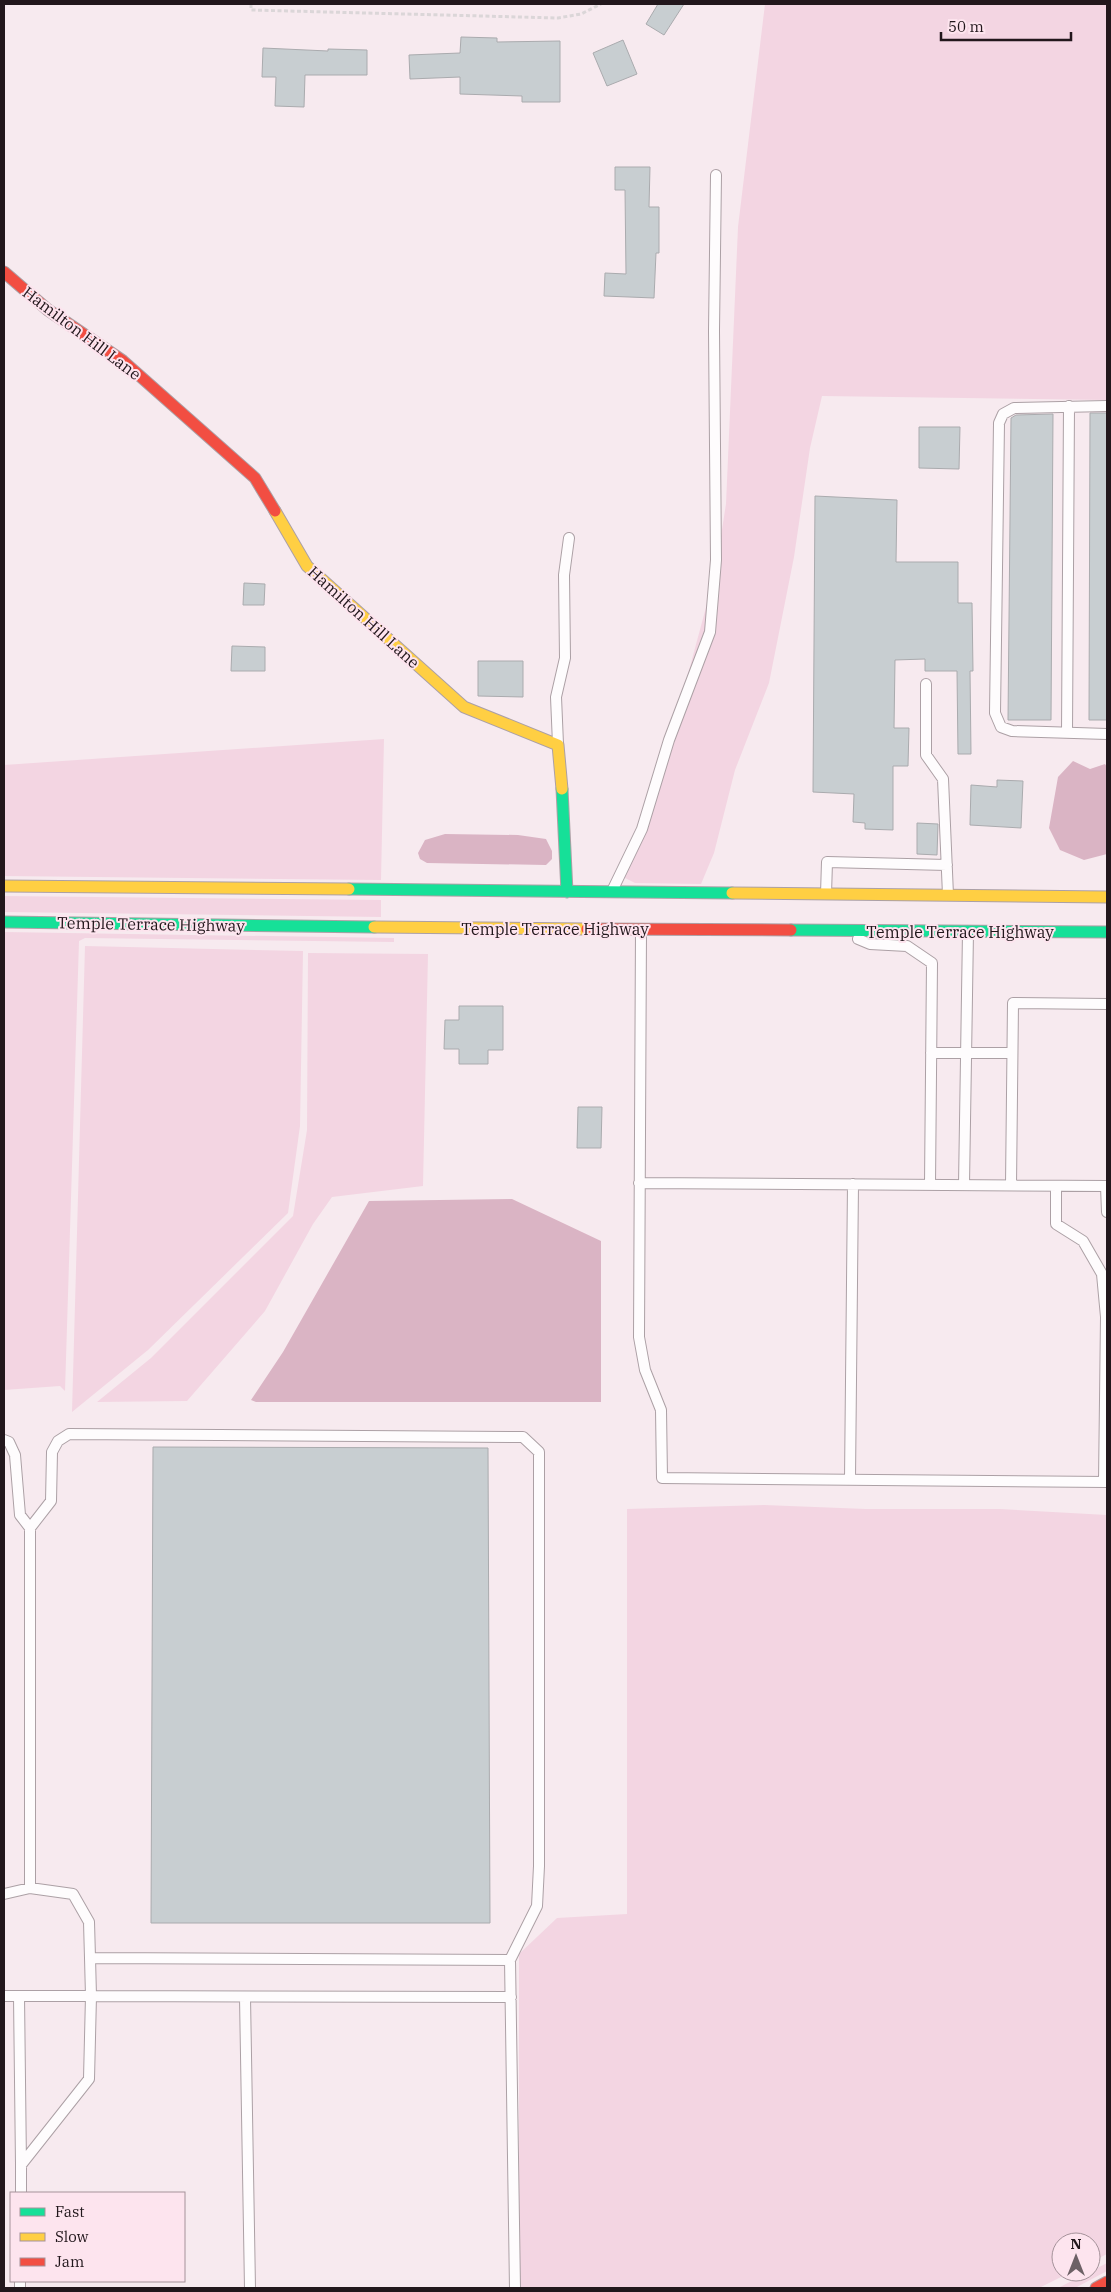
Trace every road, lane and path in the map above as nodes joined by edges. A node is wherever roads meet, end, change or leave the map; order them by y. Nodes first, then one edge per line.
1 (251, 4) edge
2 (601, 4) edge
3 (716, 175) dead end
4 (4, 272) edge
5 (1068, 406) junction
6 (1107, 406) edge
7 (569, 538) dead end
8 (926, 684) dead end
9 (1067, 733) junction
10 (1107, 734) edge
11 (558, 745) junction
12 (947, 865) junction
13 (4, 886) edge
14 (567, 892) junction
15 (611, 893) junction
16 (826, 895) junction
17 (948, 896) junction
18 (1107, 897) edge
19 (4, 922) edge
20 (641, 930) junction
21 (841, 931) junction
22 (968, 932) junction
23 (1107, 932) edge
24 (1107, 1004) edge
25 (931, 1053) junction
26 (1012, 1053) junction
27 (966, 1054) junction
28 (639, 1183) junction
29 (853, 1184) junction
30 (930, 1185) junction
31 (964, 1185) junction
32 (1010, 1185) junction
33 (1056, 1186) junction
34 (1107, 1186) edge
35 (1107, 1212) edge
36 (4, 1440) edge
37 (850, 1479) junction
38 (1106, 1482) edge
39 (30, 1528) junction
40 (30, 1888) junction
41 (4, 1894) edge
42 (90, 1958) junction
43 (510, 1960) junction
44 (4, 1996) edge
45 (19, 1996) junction
46 (91, 1996) junction
47 (245, 1997) junction
48 (511, 1998) junction
49 (21, 2165) junction
50 (20, 2192) edge
51 (1107, 2282) edge
52 (250, 2288) edge
53 (515, 2288) edge
54 (1096, 2288) edge

1 - 2 path
3 - 15 lane
4 - 11 main road, Hamilton Hill Lane
5 - 6 lane
5 - 9 lane
5 - 9 lane
7 - 11 lane
8 - 12 lane
9 - 10 lane
11 - 14 main road
12 - 16 lane
12 - 17 lane
13 - 14 main road
14 - 15 main road
15 - 16 main road
16 - 17 main road
17 - 18 main road
19 - 20 main road, Temple Terrace Highway
20 - 21 main road, Temple Terrace Highway
20 - 28 lane
21 - 22 main road, Temple Terrace Highway
21 - 25 lane
22 - 23 main road, Temple Terrace Highway
22 - 27 lane
24 - 26 lane
25 - 27 lane
25 - 30 lane
26 - 27 lane
26 - 32 lane
27 - 31 lane
28 - 29 lane
28 - 37 lane
29 - 30 lane
29 - 37 lane
30 - 31 lane
31 - 32 lane
32 - 33 lane
33 - 34 lane
33 - 38 lane
34 - 35 lane
36 - 39 lane
37 - 38 lane
39 - 40 lane
39 - 43 lane
40 - 41 lane
40 - 42 lane
42 - 43 lane
42 - 46 lane
43 - 48 lane
44 - 45 lane
45 - 46 lane
45 - 49 lane
46 - 47 lane
46 - 49 lane
47 - 48 lane
47 - 52 lane
48 - 53 lane
49 - 50 lane
51 - 54 main road

